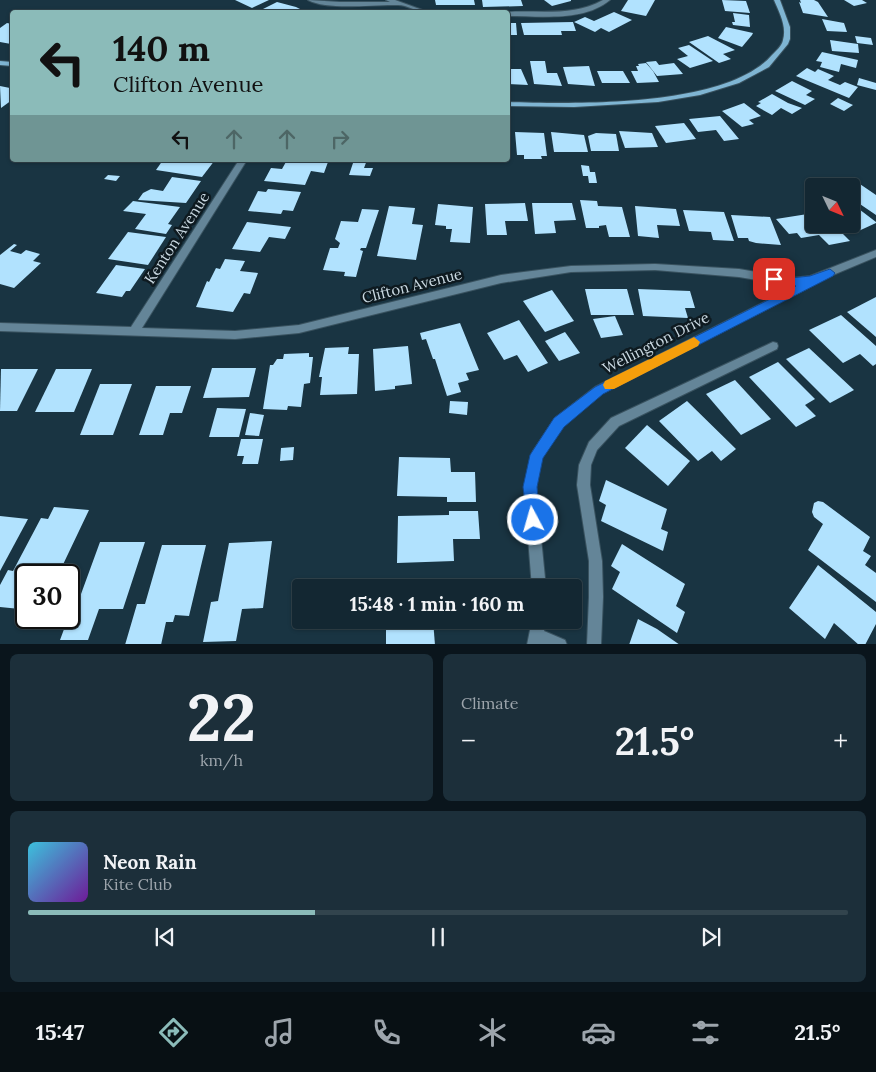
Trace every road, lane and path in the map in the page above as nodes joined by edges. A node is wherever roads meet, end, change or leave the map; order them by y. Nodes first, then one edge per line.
1 (312, 0) edge
2 (388, 0) edge
3 (607, 0) edge
4 (777, 0) edge
5 (395, 4) junction
6 (418, 10) edge
7 (510, 14) edge
8 (510, 104) edge
9 (242, 162) edge
10 (876, 253) edge
11 (830, 273) junction
12 (0, 327) edge
13 (134, 332) junction
14 (774, 346) dead end
15 (538, 579) edge
16 (535, 640) edge
17 (560, 644) edge
18 (594, 644) edge

1 - 5 street
2 - 5 street
3 - 7 street
4 - 8 main road
5 - 6 street
9 - 13 street, Kenton Avenue
10 - 11 street, Wellington Drive
11 - 13 street, Clifton Avenue
11 - 15 street, Wellington Drive
12 - 13 street, Clifton Avenue
14 - 18 street
16 - 17 street

